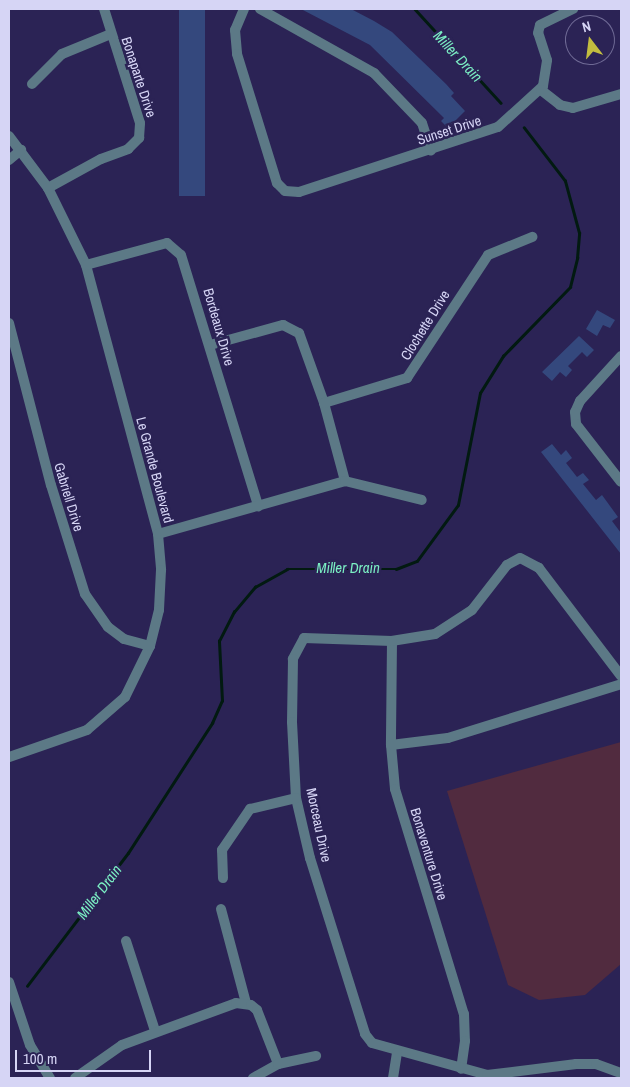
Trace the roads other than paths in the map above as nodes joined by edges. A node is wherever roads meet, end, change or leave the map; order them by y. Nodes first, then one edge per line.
1 (104, 9) edge
2 (244, 9) edge
3 (260, 9) edge
4 (573, 9) edge
5 (111, 34) junction
6 (32, 84) dead end
7 (541, 90) junction
8 (621, 94) edge
9 (9, 136) edge
10 (22, 150) junction
11 (431, 151) junction
12 (9, 160) edge
13 (48, 188) junction
14 (532, 237) dead end
15 (86, 265) junction
16 (9, 323) edge
17 (210, 345) junction
18 (621, 356) edge
19 (324, 403) junction
20 (345, 481) junction
21 (621, 482) edge
22 (422, 500) dead end
23 (258, 506) junction
24 (158, 534) junction
25 (392, 641) junction
26 (150, 646) junction
27 (621, 676) edge
28 (621, 684) edge
29 (391, 745) junction
30 (9, 757) edge
31 (296, 798) junction
32 (223, 878) dead end
33 (221, 909) dead end
34 (126, 941) dead end
35 (9, 982) edge
36 (246, 1003) junction
37 (155, 1031) junction
38 (397, 1053) junction
39 (316, 1056) dead end
40 (278, 1064) junction
41 (461, 1070) junction
42 (621, 1073) edge
43 (512, 1077) edge
44 (50, 1078) edge
45 (75, 1078) edge
46 (253, 1078) edge
47 (393, 1078) edge

1 - 5 street, Bonaparte Drive
2 - 11 street, Sunset Drive
3 - 11 street
4 - 7 street
5 - 6 street
5 - 13 street, Bonaparte Drive
7 - 8 street
7 - 11 street, Sunset Drive
9 - 10 street, Le Grande Boulevard
10 - 12 street
10 - 13 street, Le Grande Boulevard
13 - 15 street, Le Grande Boulevard
14 - 19 street, Clochette Drive
15 - 17 street, Bordeaux Drive
15 - 24 street, Le Grande Boulevard
16 - 26 street, Gabriell Drive
17 - 19 street
17 - 23 street, Bordeaux Drive
18 - 21 street
19 - 20 street
20 - 22 street
20 - 23 street
23 - 24 street
24 - 26 street, Le Grande Boulevard
25 - 27 street, Morceau Drive
25 - 29 street, Bonaventure Drive
25 - 31 street, Morceau Drive
26 - 30 street, Le Grande Boulevard
28 - 29 street
29 - 41 street, Bonaventure Drive
31 - 32 street
31 - 38 street, Morceau Drive
33 - 36 street
34 - 37 street
35 - 44 street
36 - 37 street
36 - 40 street
37 - 45 street
38 - 41 street, Morceau Drive
38 - 47 street
39 - 40 street
40 - 46 street
41 - 43 street, Morceau Drive
42 - 43 street, Morceau Drive

